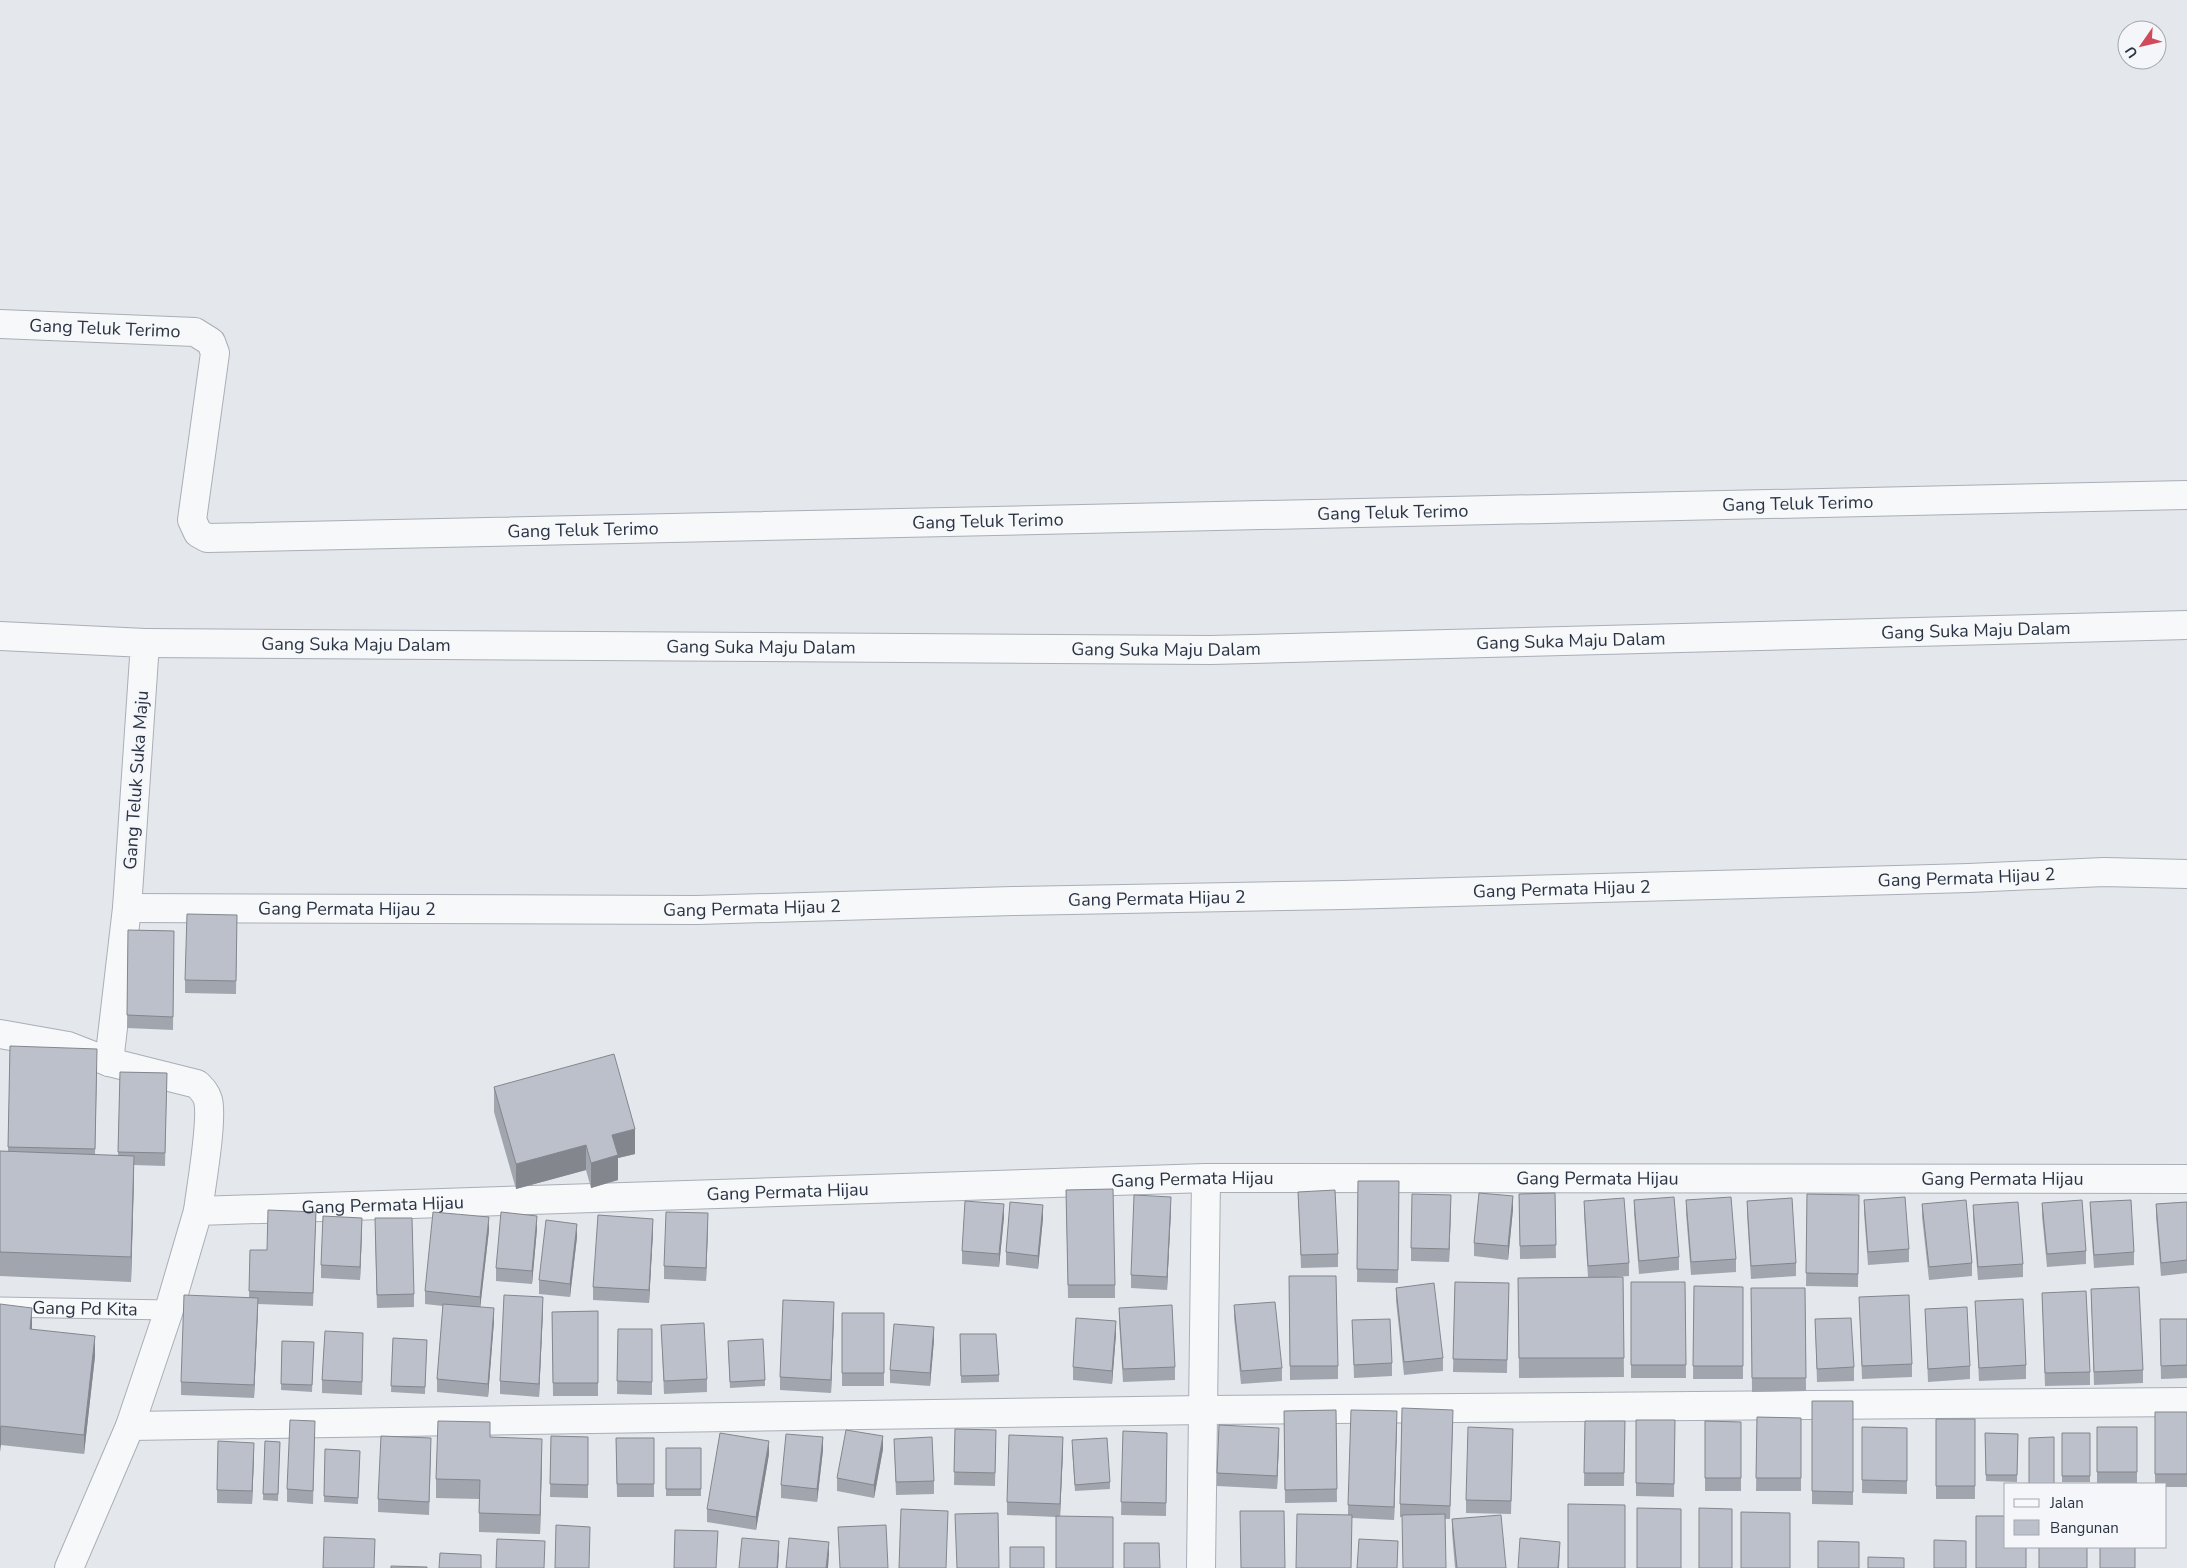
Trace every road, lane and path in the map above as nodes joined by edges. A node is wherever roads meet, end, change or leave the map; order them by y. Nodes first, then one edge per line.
1 (0, 324) edge
2 (2187, 495) edge
3 (2187, 625) edge
4 (0, 636) edge
5 (146, 643) junction
6 (2187, 874) edge
7 (127, 908) junction
8 (0, 1034) edge
9 (109, 1062) junction
10 (1206, 1178) junction
11 (2187, 1179) edge
12 (198, 1211) junction
13 (0, 1307) edge
14 (170, 1310) junction
15 (2187, 1402) edge
16 (1204, 1410) junction
17 (130, 1426) junction
18 (68, 1568) edge
19 (1201, 1568) edge

1 - 2 street, Gang Teluk Terimo
3 - 5 street, Gang Suka Maju Dalam
4 - 5 street
5 - 7 street, Gang Teluk Suka Maju
6 - 7 street, Gang Permata Hijau 2
7 - 9 street, Gang Teluk Suka Maju
8 - 9 street
9 - 12 street
10 - 11 street, Gang Permata Hijau
10 - 12 street, Gang Permata Hijau
10 - 16 street
12 - 14 street
13 - 14 lane, Gang Pd Kita
14 - 17 street
15 - 16 street
16 - 17 street
16 - 19 street
17 - 18 street

